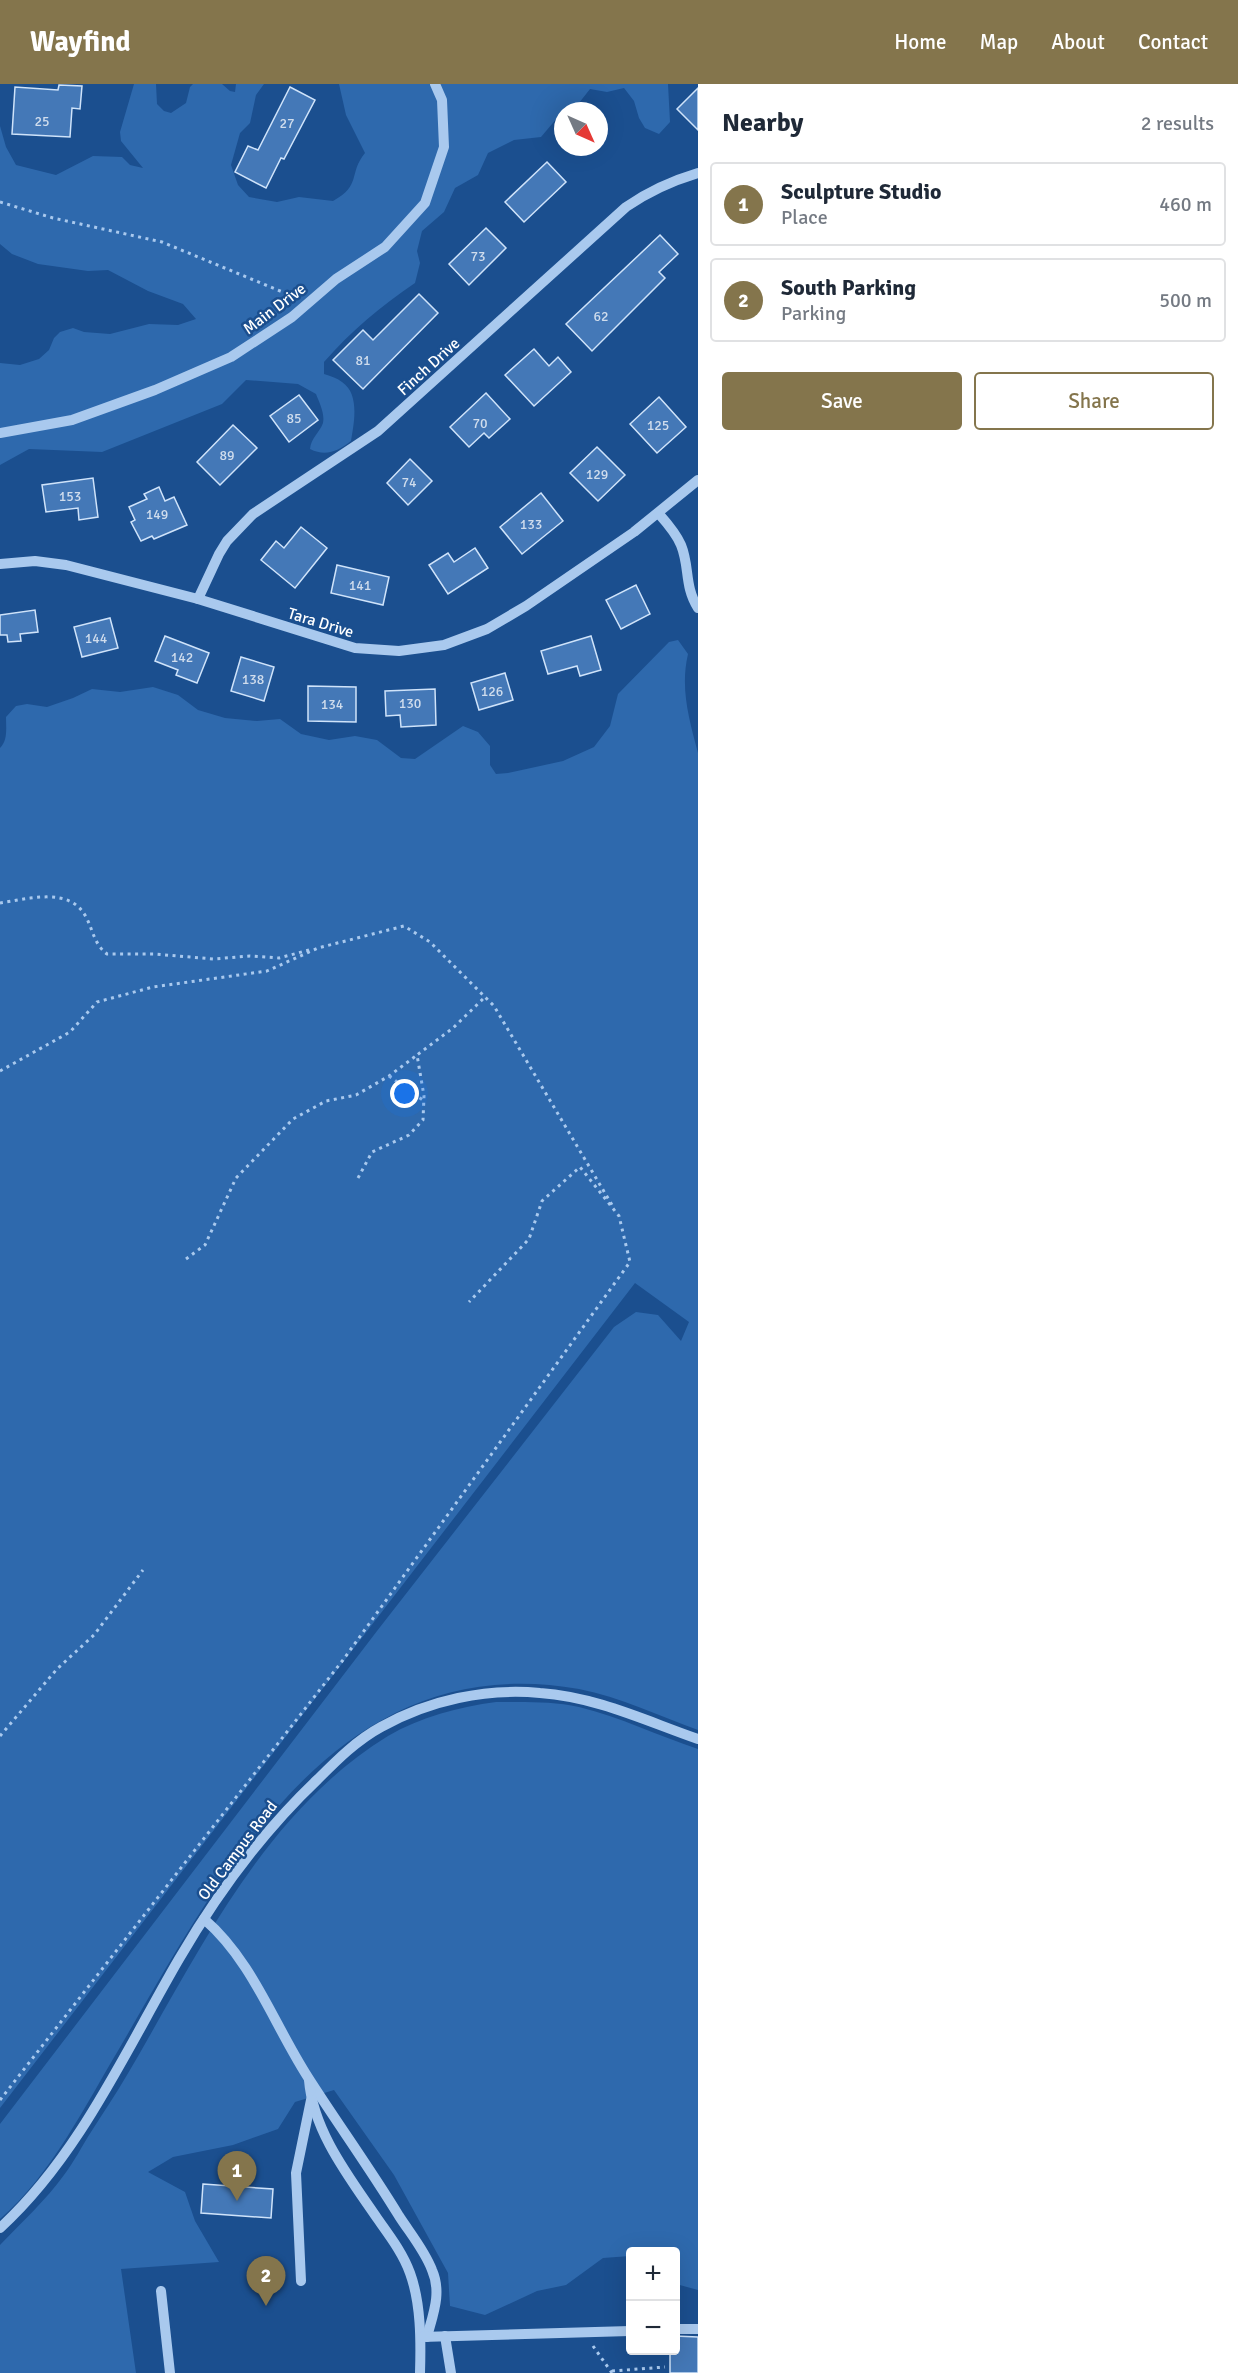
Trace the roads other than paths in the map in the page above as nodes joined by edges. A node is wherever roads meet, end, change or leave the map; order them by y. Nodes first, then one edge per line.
1 (435, 84) edge
2 (698, 173) edge
3 (0, 433) edge
4 (698, 480) edge
5 (659, 514) junction
6 (0, 564) edge
7 (198, 599) junction
8 (698, 608) edge
9 (698, 1739) edge
10 (204, 1918) junction
11 (309, 2080) junction
12 (311, 2100) junction
13 (0, 2228) edge
14 (301, 2281) dead end
15 (161, 2291) dead end
16 (680, 2329) edge
17 (698, 2329) edge
18 (626, 2331) edge
19 (445, 2336) junction
20 (424, 2337) junction
21 (170, 2373) edge
22 (420, 2373) edge
23 (451, 2373) edge

1 - 3 street, Main Drive
2 - 7 street, Finch Drive
4 - 5 street, Tara Drive
5 - 7 street, Tara Drive
5 - 8 street
6 - 7 street, Tara Drive
9 - 10 street, Old Campus Road
10 - 11 street
10 - 13 street, Old Campus Road
11 - 12 street
11 - 20 street
12 - 14 street
12 - 20 street
15 - 21 street
16 - 17 street
18 - 19 street
19 - 20 street
19 - 23 street
20 - 22 street

